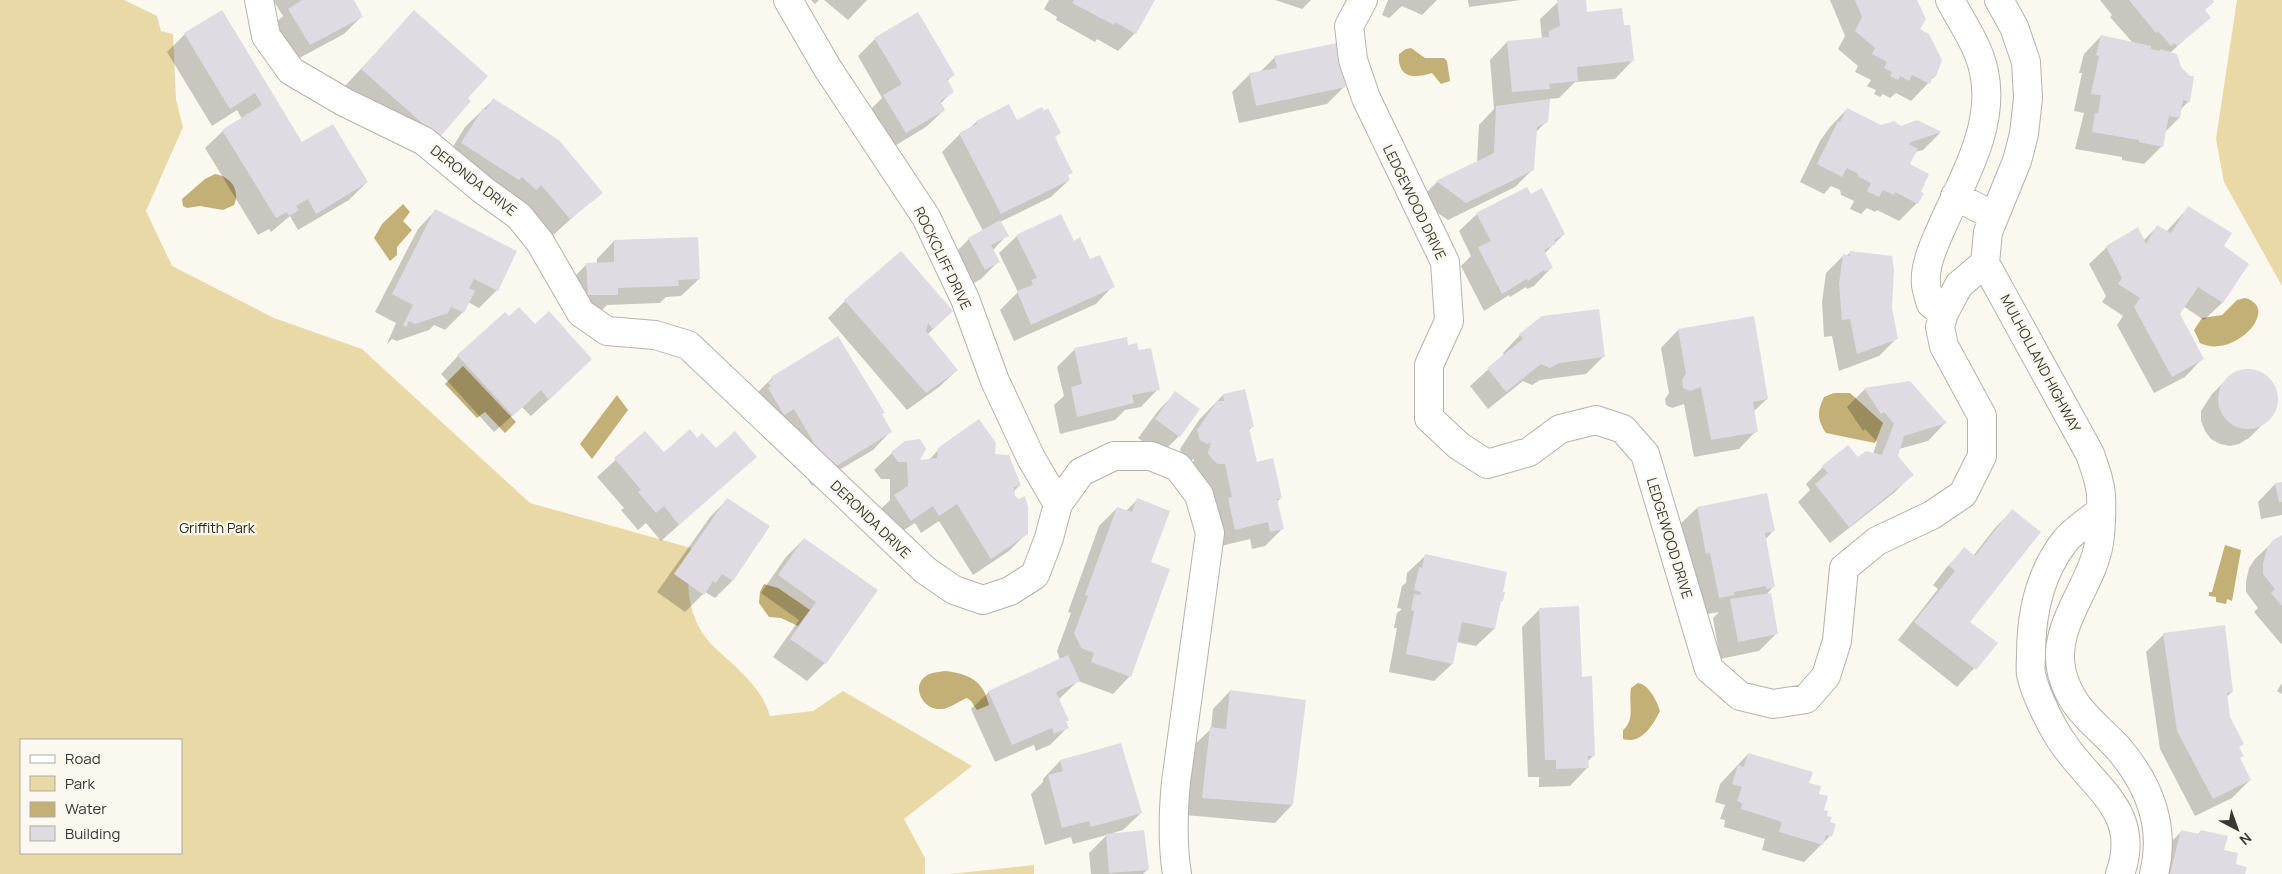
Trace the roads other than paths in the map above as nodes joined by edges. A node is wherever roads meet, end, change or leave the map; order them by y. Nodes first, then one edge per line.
1 (260, 0) edge
2 (788, 0) edge
3 (1363, 0) edge
4 (1950, 0) edge
5 (1999, 0) edge
6 (1955, 196) junction
7 (1994, 216) junction
8 (1985, 263) junction
9 (1944, 313) junction
10 (1058, 504) junction
11 (2100, 511) junction
12 (1177, 874) edge
13 (2120, 874) edge
14 (2154, 874) edge

1 - 10 street, DERONDA DRIVE
2 - 10 street, ROCKCLIFF DRIVE
3 - 9 street, LEDGEWOOD DRIVE
4 - 6 street
5 - 7 street
6 - 7 street
6 - 9 street
7 - 8 street
8 - 9 street, LEDGEWOOD DRIVE
8 - 11 street, MULHOLLAND HIGHWAY
10 - 12 street, DERONDA DRIVE
11 - 13 street
11 - 14 street, MULHOLLAND HIGHWAY

